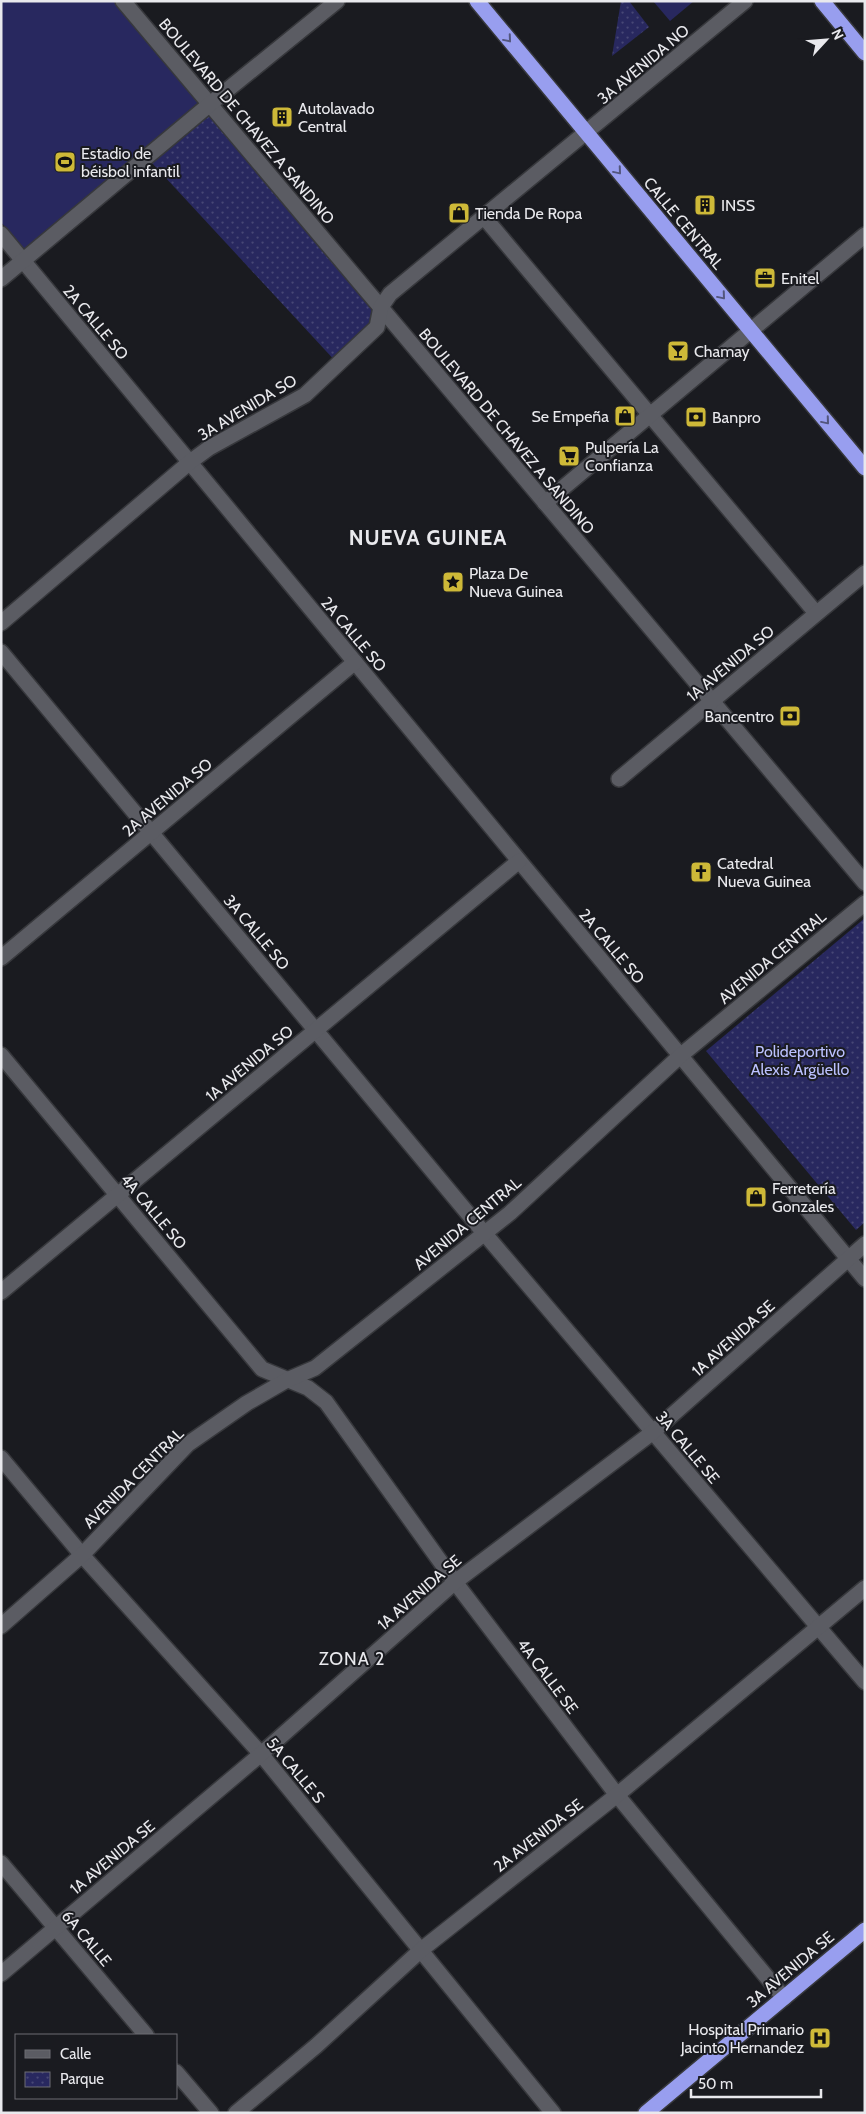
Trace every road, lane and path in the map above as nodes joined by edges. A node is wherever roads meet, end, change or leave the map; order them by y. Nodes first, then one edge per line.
1 (123, 1) edge
2 (337, 1) edge
3 (477, 1) edge
4 (745, 1) edge
5 (822, 1) edge
6 (865, 53) edge
7 (210, 104) junction
8 (587, 134) junction
9 (484, 217) junction
10 (1, 234) edge
11 (865, 236) edge
12 (23, 261) junction
13 (1, 279) edge
14 (381, 307) junction
15 (751, 331) junction
16 (650, 415) junction
17 (190, 462) junction
18 (865, 468) edge
19 (545, 503) junction
20 (865, 573) edge
21 (816, 613) junction
22 (1, 622) edge
23 (1, 652) edge
24 (355, 662) junction
25 (712, 701) junction
26 (619, 779) dead end
27 (151, 832) junction
28 (519, 861) junction
29 (865, 883) edge
30 (865, 903) edge
31 (1, 958) edge
32 (316, 1030) junction
33 (1, 1055) edge
34 (680, 1056) junction
35 (118, 1195) junction
36 (485, 1234) junction
37 (865, 1244) edge
38 (848, 1259) junction
39 (865, 1279) edge
40 (1, 1292) edge
41 (287, 1380) junction
42 (654, 1432) junction
43 (1, 1458) edge
44 (82, 1555) junction
45 (455, 1582) junction
46 (865, 1588) edge
47 (1, 1626) edge
48 (817, 1627) junction
49 (865, 1682) edge
50 (261, 1754) junction
51 (617, 1795) junction
52 (1, 1863) edge
53 (56, 1927) junction
54 (865, 1930) edge
55 (421, 1950) junction
56 (1, 1974) edge
57 (784, 1998) junction
58 (145, 2034) edge
59 (178, 2074) edge
60 (210, 2113) edge
61 (236, 2113) edge
62 (553, 2113) edge
63 (646, 2113) edge

1 - 7 street, BOULEVARD DE CHAVEZ A SANDINO
2 - 7 street
3 -> 8 highway, CALLE CENTRAL
4 - 8 street, 3A AVENIDA NO
5 - 6 highway
7 - 12 street
7 - 14 street, BOULEVARD DE CHAVEZ A SANDINO
8 - 9 street, 3A AVENIDA SO
8 -> 15 highway, CALLE CENTRAL
9 - 14 street, 3A AVENIDA SO
9 - 16 street
10 - 12 street, 2A CALLE SO
11 - 15 street
12 - 13 street
12 - 17 street, 2A CALLE SO
14 - 17 street, 3A AVENIDA SO
14 - 19 street, BOULEVARD DE CHAVEZ A SANDINO
15 - 16 street
15 -> 18 highway, CALLE CENTRAL
16 - 19 street
16 - 21 street
17 - 22 street, 3A AVENIDA SO
17 - 24 street, 2A CALLE SO
19 - 25 street, BOULEVARD DE CHAVEZ A SANDINO
20 - 21 street, 1A AVENIDA SO
21 - 25 street, 1A AVENIDA SO
23 - 27 street, 3A CALLE SO
24 - 27 street, 2A AVENIDA SO
24 - 28 street, 2A CALLE SO
25 - 26 street, 1A AVENIDA SO
25 - 29 street, BOULEVARD DE CHAVEZ A SANDINO
27 - 31 street, 2A AVENIDA SO
27 - 32 street, 3A CALLE SO
28 - 32 street, 1A AVENIDA SO
28 - 34 street, 2A CALLE SO
30 - 34 street, AVENIDA CENTRAL
32 - 35 street, 1A AVENIDA SO
32 - 36 street, 3A CALLE SO
33 - 35 street, 4A CALLE SO
34 - 36 street, AVENIDA CENTRAL
34 - 38 street, 2A CALLE SO
35 - 40 street, 1A AVENIDA SO
35 - 41 street, 4A CALLE SO
36 - 41 street, AVENIDA CENTRAL
36 - 42 street, 3A CALLE SE
37 - 38 street, 1A AVENIDA SE
38 - 39 street, 2A CALLE SO
38 - 42 street, 1A AVENIDA SE
41 - 44 street, AVENIDA CENTRAL
41 - 45 street, 4A CALLE SE
42 - 45 street, 1A AVENIDA SE
42 - 48 street, 3A CALLE SE
43 - 44 street, 5A CALLE S
44 - 47 street, AVENIDA CENTRAL
44 - 50 street, 5A CALLE S
45 - 50 street, 1A AVENIDA SE
45 - 51 street, 4A CALLE SE
46 - 48 street, 2A AVENIDA SE
48 - 49 street, 3A CALLE SE
48 - 51 street, 2A AVENIDA SE
50 - 53 street, 1A AVENIDA SE
50 - 55 street, 5A CALLE S
51 - 55 street, 2A AVENIDA SE
51 - 57 street, 4A CALLE SE
52 - 53 street, 6A CALLE
53 - 56 street, 1A AVENIDA SE
53 - 58 street, 6A CALLE
54 - 57 highway, 3A AVENIDA SE
55 - 61 street, 2A AVENIDA SE
55 - 62 street, 5A CALLE S
57 - 63 highway, 3A AVENIDA SE
59 - 60 street

